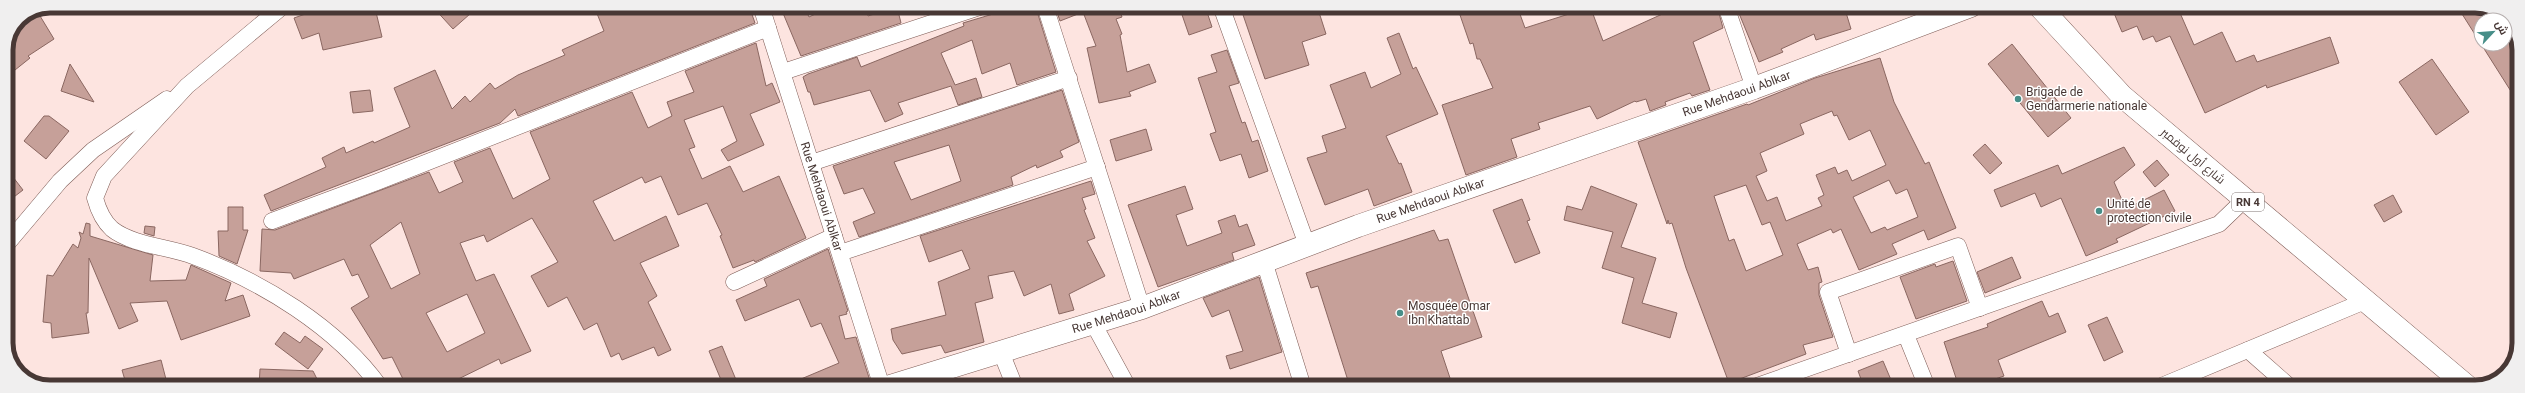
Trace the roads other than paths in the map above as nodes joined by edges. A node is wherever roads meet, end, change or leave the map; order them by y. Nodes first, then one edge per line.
1 (275, 13) edge
2 (763, 13) edge
3 (962, 13) edge
4 (1047, 13) edge
5 (1224, 13) edge
6 (1728, 13) edge
7 (1952, 13) edge
8 (2045, 13) edge
9 (768, 28) junction
10 (783, 72) junction
11 (1069, 78) junction
12 (187, 86) junction
13 (1754, 88) junction
14 (811, 163) junction
15 (1097, 167) junction
16 (2245, 199) junction
17 (272, 221) dead end
18 (834, 236) junction
19 (13, 237) edge
20 (1307, 245) junction
21 (840, 253) junction
22 (1264, 261) junction
23 (734, 282) dead end
24 (2365, 300) junction
25 (1142, 308) junction
26 (1980, 308) junction
27 (1093, 323) junction
28 (1906, 334) junction
29 (2248, 350) junction
30 (1000, 352) junction
31 (1850, 354) junction
32 (374, 380) edge
33 (880, 380) edge
34 (910, 380) edge
35 (1012, 380) edge
36 (1124, 380) edge
37 (1301, 380) edge
38 (1774, 380) edge
39 (1924, 380) edge
40 (2176, 380) edge
41 (2282, 380) edge
42 (2460, 380) edge

1 - 12 street
2 - 9 street, Rue Mehdaoui Ablkar
3 - 10 street
4 - 11 street
5 - 20 street
6 - 13 street
7 - 13 street, Rue Mehdaoui Ablkar
8 - 16 street, شارع أول نوفمبر / RN 4
9 - 10 street, Rue Mehdaoui Ablkar
9 - 17 street
10 - 14 street, Rue Mehdaoui Ablkar
11 - 14 street
11 - 15 street
12 - 19 street
12 - 32 street
13 - 20 street, Rue Mehdaoui Ablkar
14 - 18 street, Rue Mehdaoui Ablkar
15 - 21 street
15 - 25 street
16 - 24 street, شارع أول نوفمبر / RN 4
16 - 26 street
18 - 21 street, Rue Mehdaoui Ablkar
18 - 23 street
20 - 22 street, Rue Mehdaoui Ablkar
21 - 33 street, Rue Mehdaoui Ablkar
22 - 25 street, Rue Mehdaoui Ablkar
22 - 37 street
24 - 29 street
24 - 42 street, شارع أول نوفمبر / RN 4
25 - 27 street, Rue Mehdaoui Ablkar
26 - 28 street
26 - 31 street
27 - 30 street, Rue Mehdaoui Ablkar
27 - 36 street
28 - 31 street
28 - 39 street
29 - 40 street
29 - 41 street
30 - 34 street, Rue Mehdaoui Ablkar
30 - 35 street
31 - 38 street

